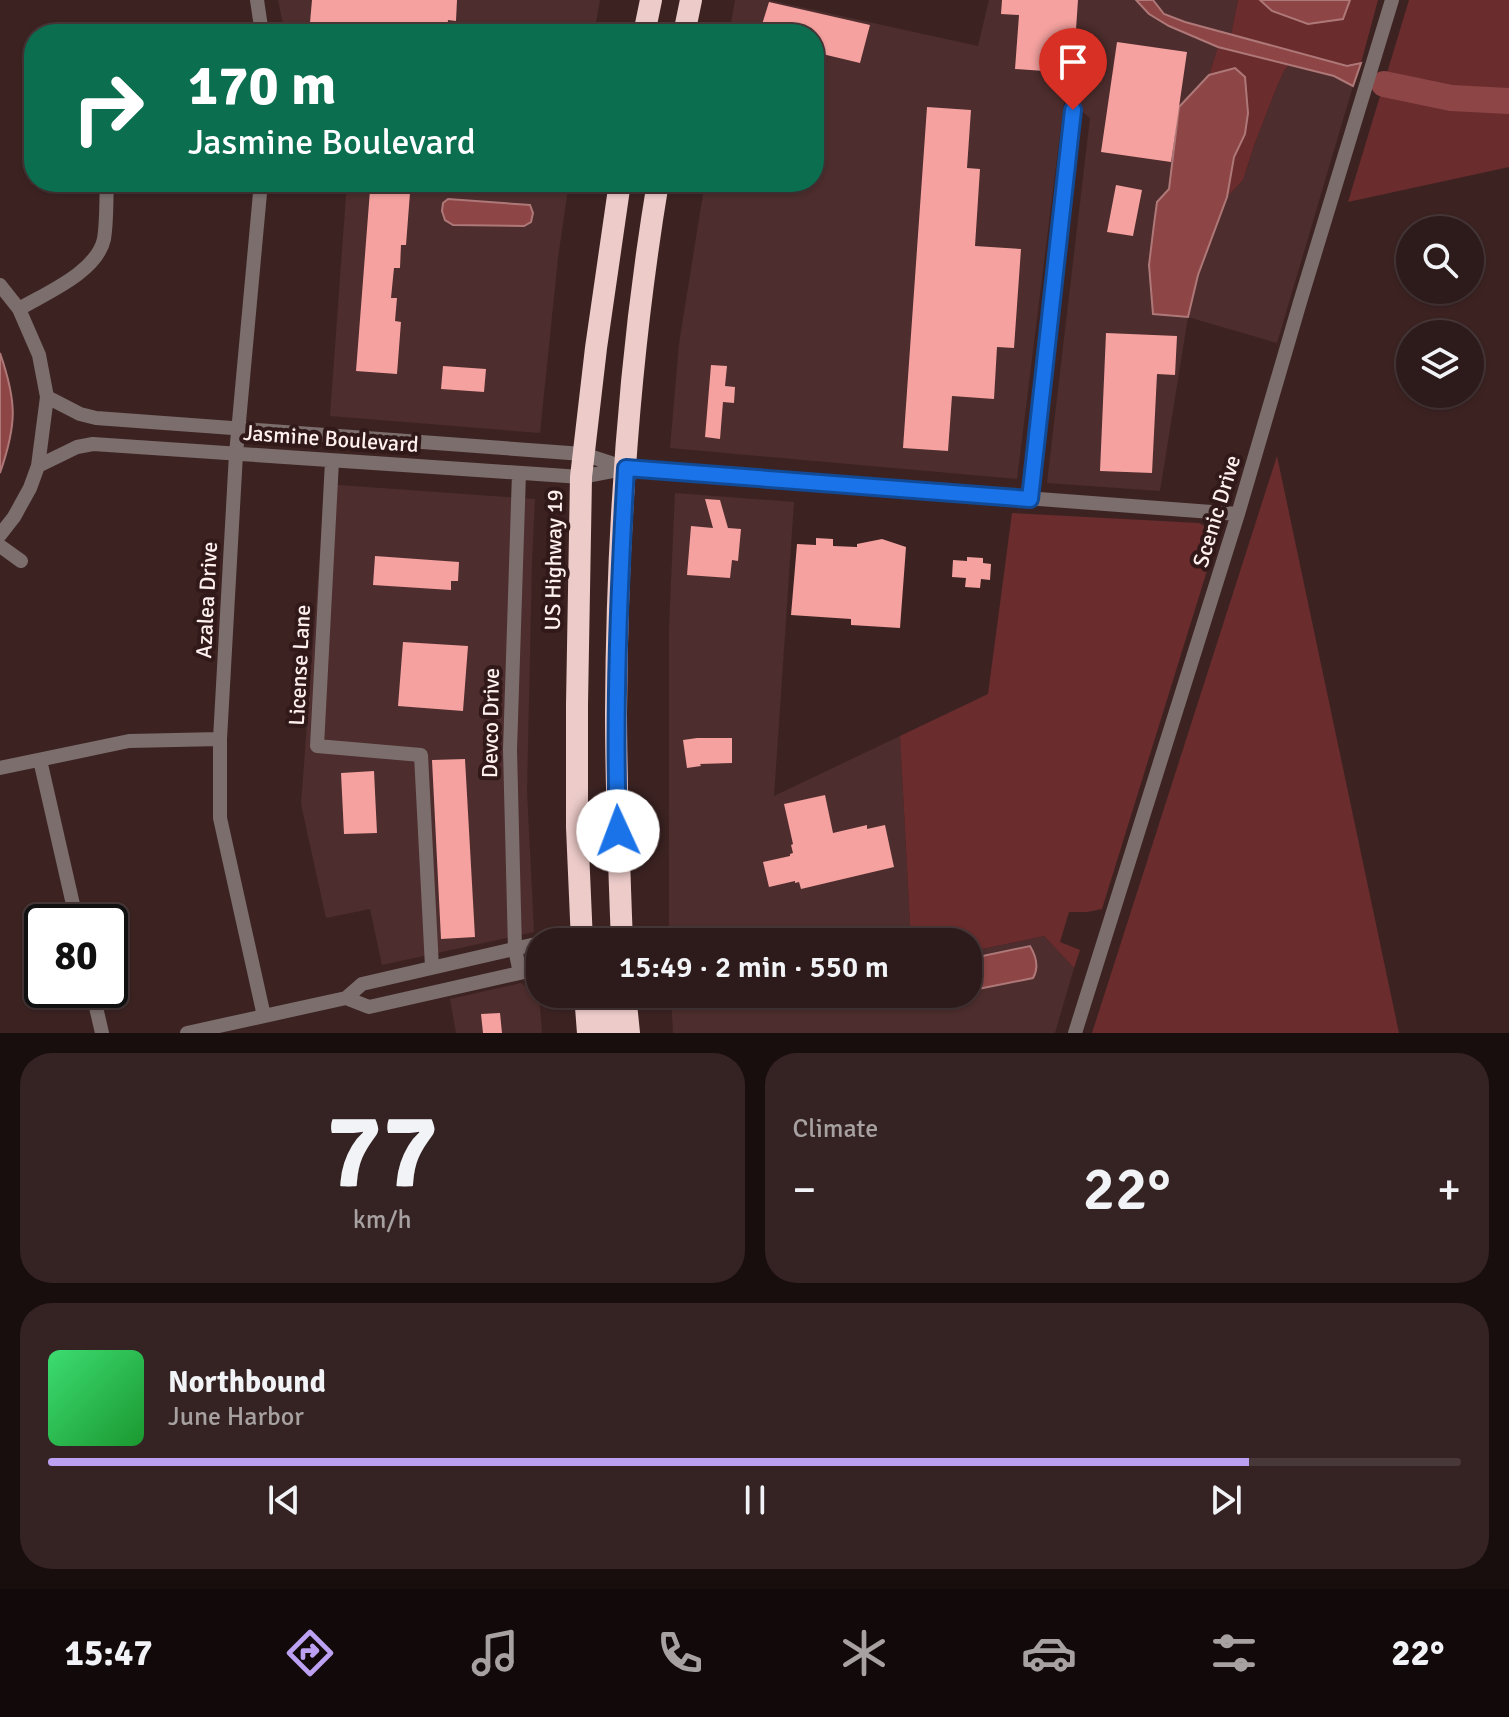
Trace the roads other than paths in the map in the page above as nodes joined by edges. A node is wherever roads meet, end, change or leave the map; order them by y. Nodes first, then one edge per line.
1 (257, 0) edge
2 (651, 0) edge
3 (691, 0) edge
4 (1392, 0) edge
5 (261, 24) edge
6 (646, 24) edge
7 (686, 24) edge
8 (1073, 110) dead end
9 (106, 192) edge
10 (260, 192) edge
11 (619, 192) edge
12 (657, 192) edge
13 (0, 285) edge
14 (19, 309) junction
15 (47, 397) junction
16 (238, 428) junction
17 (408, 441) junction
18 (236, 454) junction
19 (583, 454) junction
20 (332, 461) junction
21 (38, 466) junction
22 (405, 466) junction
23 (626, 468) junction
24 (519, 473) junction
25 (581, 477) junction
26 (1030, 499) junction
27 (1238, 514) junction
28 (0, 535) edge
29 (0, 546) edge
30 (21, 561) dead end
31 (220, 739) junction
32 (40, 760) junction
33 (0, 768) edge
34 (73, 904) edge
35 (581, 928) edge
36 (622, 928) edge
37 (526, 946) edge
38 (515, 949) junction
39 (432, 967) junction
40 (526, 972) edge
41 (520, 973) junction
42 (346, 998) junction
43 (96, 1008) edge
44 (586, 1008) edge
45 (605, 1008) edge
46 (626, 1008) edge
47 (264, 1016) junction
48 (102, 1033) edge
49 (187, 1033) edge
50 (588, 1033) edge
51 (608, 1033) edge
52 (629, 1033) edge
53 (1075, 1033) edge

1 - 5 street
2 - 6 highway
3 - 7 highway
4 - 27 street, Scenic Drive
8 - 26 street
9 - 14 street
10 - 16 street, Azalea Drive
11 - 19 highway, US Highway 19
12 - 23 highway
13 - 14 street
14 - 15 street
15 - 16 street, Jasmine Boulevard
15 - 21 street
16 - 17 street, Jasmine Boulevard
16 - 18 street, Azalea Drive
17 - 19 street, Jasmine Boulevard
17 - 22 street
18 - 20 street, Jasmine Boulevard
18 - 21 street, Jasmine Boulevard
18 - 31 street, Azalea Drive
19 - 23 street, Jasmine Boulevard
19 - 25 highway, US Highway 19
20 - 22 street, Jasmine Boulevard
20 - 39 street, License Lane
21 - 28 street
22 - 24 street, Jasmine Boulevard
23 - 25 street, Jasmine Boulevard
23 - 26 street, Jasmine Boulevard
23 - 36 highway
24 - 25 street, Jasmine Boulevard
24 - 38 street, Devco Drive
25 - 35 highway, US Highway 19
26 - 27 street, Jasmine Boulevard
27 - 53 street, Scenic Drive
29 - 30 street
31 - 32 street
31 - 47 street, Azalea Drive
32 - 33 street
32 - 34 street
37 - 38 street
38 - 39 street
38 - 41 street, Devco Drive
39 - 42 street
40 - 41 street
41 - 42 street
42 - 47 street
43 - 48 street
44 - 50 highway
45 - 51 highway
46 - 52 highway
47 - 49 street

